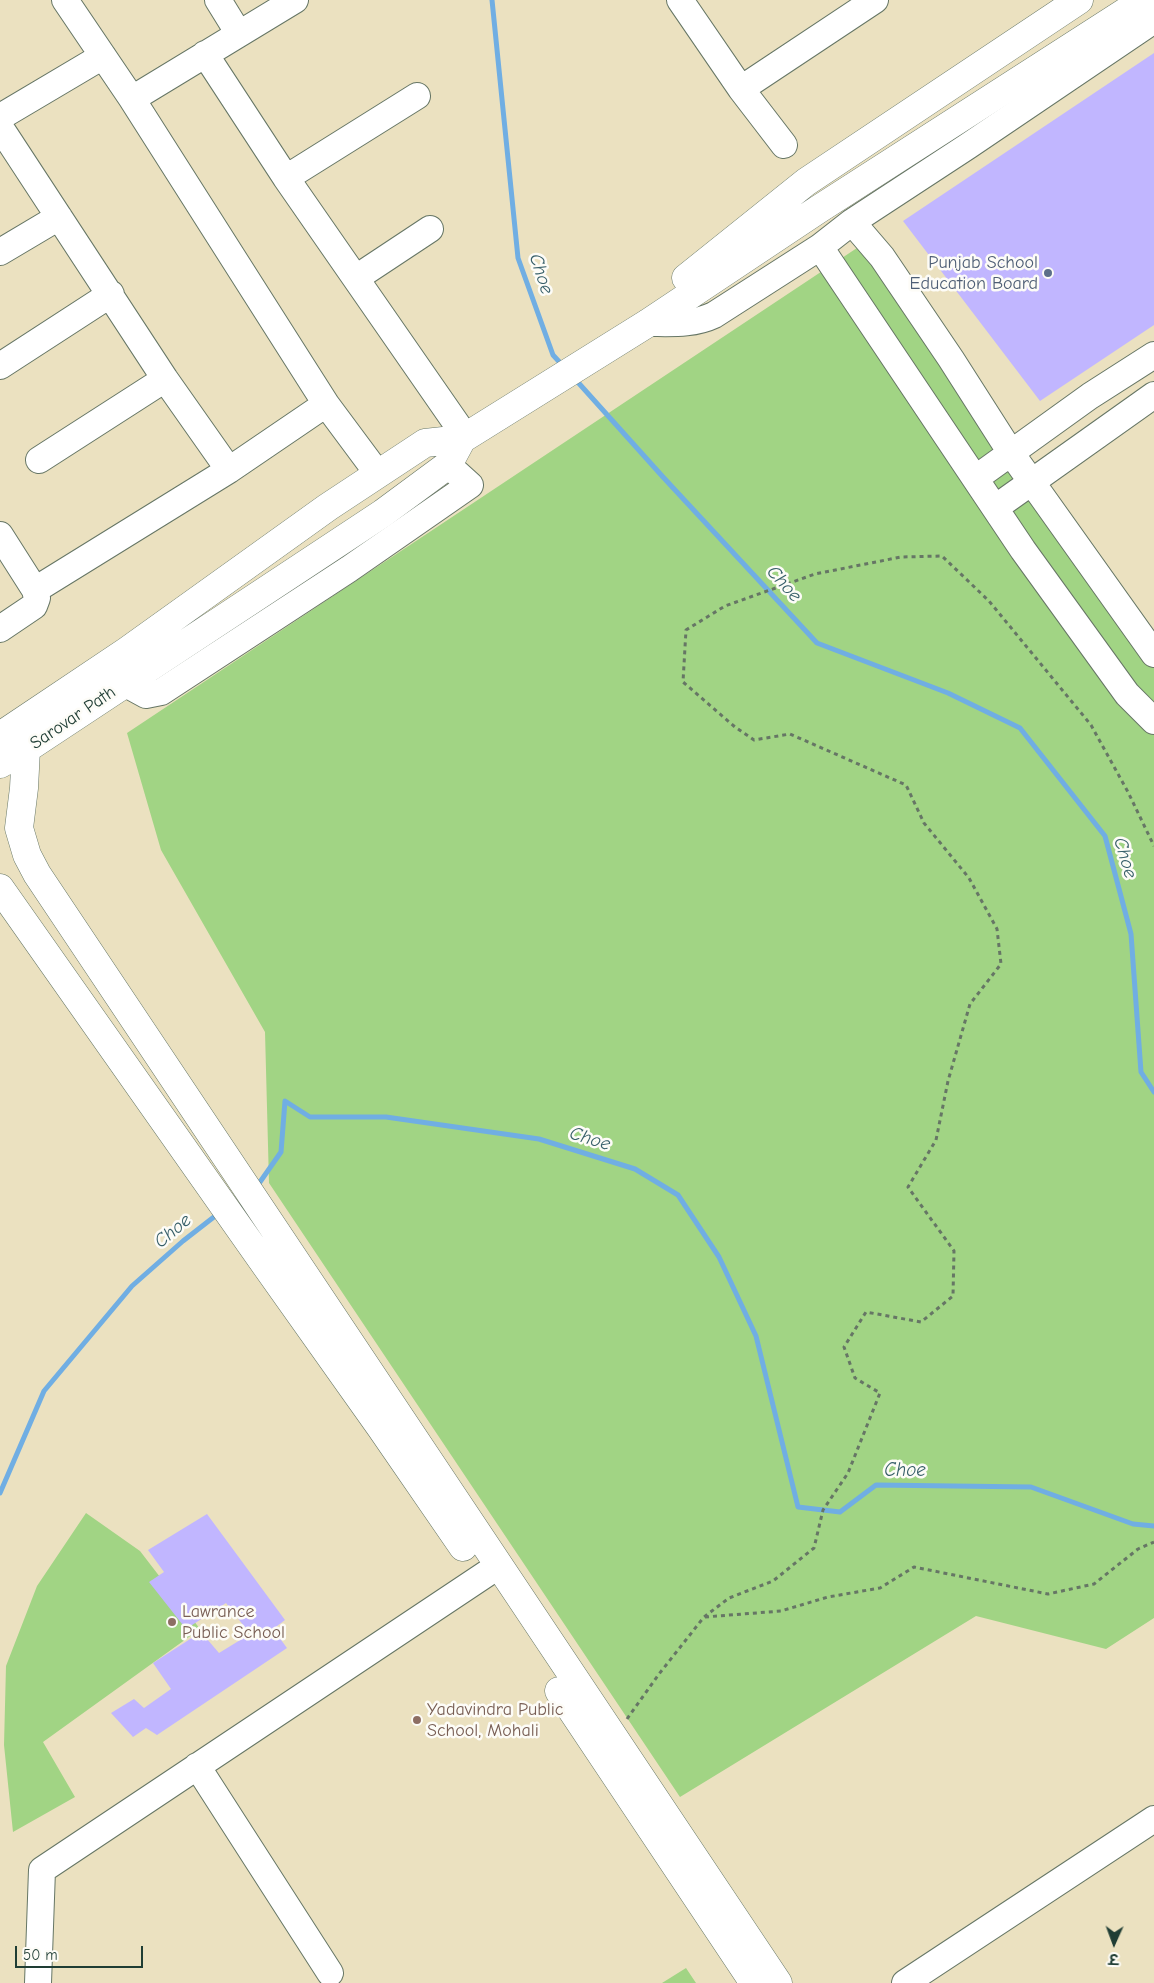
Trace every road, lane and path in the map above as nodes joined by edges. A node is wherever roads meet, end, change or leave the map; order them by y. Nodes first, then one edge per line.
1 (65, 0) edge
2 (218, 0) edge
3 (295, 0) edge
4 (680, 0) edge
5 (875, 0) edge
6 (1079, 0) edge
7 (1144, 0) edge
8 (1154, 20) edge
9 (240, 34) junction
10 (205, 54) junction
11 (103, 56) junction
12 (740, 89) junction
13 (418, 96) dead end
14 (132, 99) junction
15 (0, 116) edge
16 (0, 127) edge
17 (784, 145) dead end
18 (286, 178) junction
19 (59, 217) junction
20 (852, 222) junction
21 (430, 229) dead end
22 (820, 247) junction
23 (0, 252) edge
24 (356, 278) junction
25 (111, 294) junction
26 (641, 327) junction
27 (1154, 355) edge
28 (0, 366) edge
29 (165, 379) junction
30 (1154, 395) edge
31 (1090, 396) junction
32 (326, 404) junction
33 (1109, 425) junction
34 (464, 437) junction
35 (1011, 453) junction
36 (39, 460) dead end
37 (229, 470) junction
38 (378, 474) junction
39 (976, 478) junction
40 (1031, 482) junction
41 (995, 508) junction
42 (0, 535) edge
43 (36, 590) junction
44 (0, 629) edge
45 (1154, 654) edge
46 (1154, 721) edge
47 (0, 736) edge
48 (26, 749) junction
49 (0, 764) edge
50 (9, 834) edge
51 (1154, 846) edge
52 (0, 888) edge
53 (227, 1160) junction
54 (203, 1177) junction
55 (344, 1357) junction
56 (1154, 1542) edge
57 (490, 1571) junction
58 (704, 1617) junction
59 (613, 1737) junction
60 (197, 1766) junction
61 (1154, 1819) edge
62 (330, 1973) dead end
63 (38, 1983) edge
64 (754, 1983) edge
65 (778, 1983) edge
66 (905, 1983) edge

1 - 11 street
2 - 9 street
3 - 9 street
4 - 12 street
5 - 12 street
6 - 26 main road
7 - 26 main road
8 - 20 street
9 - 10 street
10 - 14 street
10 - 18 street
11 - 14 street
11 - 15 street
12 - 17 street
13 - 18 street
14 - 32 street
16 - 19 street
18 - 24 street
19 - 23 street
19 - 25 street
20 - 22 street
20 - 35 street
21 - 24 street
22 - 26 street
22 - 39 street
24 - 34 street
25 - 28 street
25 - 29 street
26 - 34 main road
27 - 31 street
29 - 36 street
29 - 37 street
30 - 33 street
31 - 33 street
31 - 35 street
32 - 37 street
32 - 38 street
33 - 40 street
34 - 38 main road
34 - 48 main road, Sarovar Path
35 - 39 street
35 - 40 street
37 - 43 street
38 - 47 main road
39 - 41 street
40 - 41 street
40 - 45 street
41 - 46 street
42 - 43 street
43 - 44 street
48 - 49 main road, Sarovar Path
48 - 50 main road
50 - 53 main road
51 - 58 path
52 - 54 main road
53 - 54 main road
53 - 55 main road
54 - 55 main road
55 - 57 main road
56 - 58 path
57 - 59 main road
57 - 60 street
57 - 64 main road
58 - 59 path
59 - 65 main road
60 - 62 street
60 - 63 street
61 - 66 street

